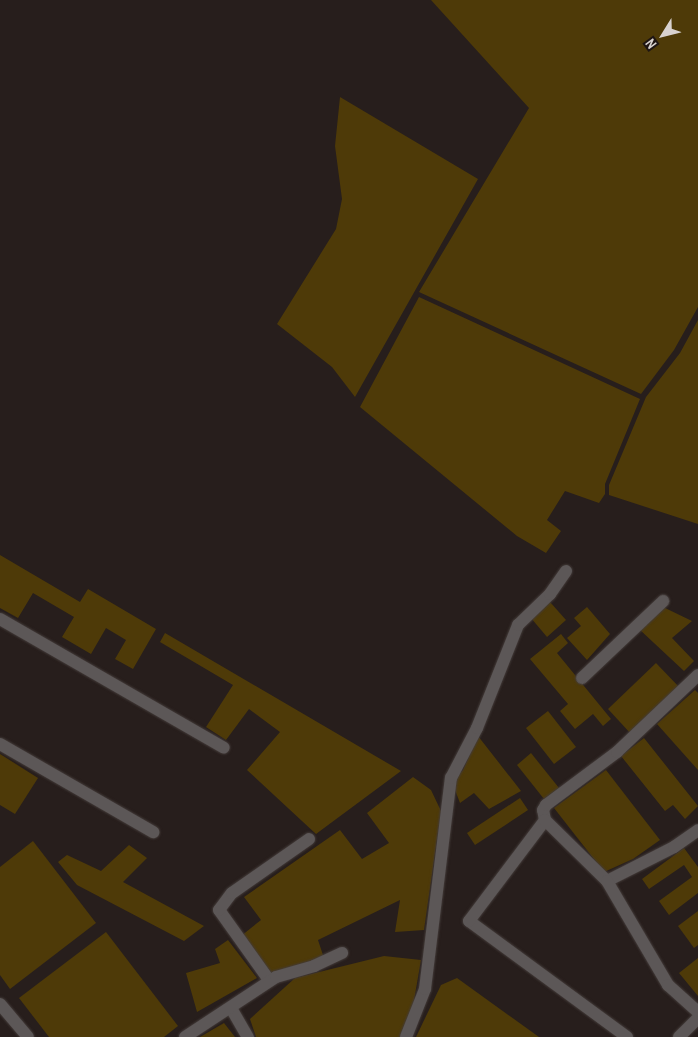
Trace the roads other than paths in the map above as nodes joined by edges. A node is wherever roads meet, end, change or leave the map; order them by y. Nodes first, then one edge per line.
1 (566, 570) dead end
2 (663, 601) dead end
3 (0, 619) edge
4 (698, 675) edge
5 (582, 678) dead end
6 (0, 744) edge
7 (224, 748) dead end
8 (545, 820) junction
9 (698, 830) edge
10 (153, 832) dead end
11 (309, 839) dead end
12 (607, 881) junction
13 (342, 953) dead end
14 (269, 980) junction
15 (0, 1004) edge
16 (231, 1008) junction
17 (698, 1012) edge
18 (698, 1018) edge
19 (28, 1037) edge
20 (185, 1037) edge
21 (248, 1037) edge
22 (406, 1037) edge
23 (627, 1037) edge
24 (679, 1037) edge

1 - 22 street
2 - 5 street
3 - 7 street
4 - 8 street
6 - 10 street
8 - 12 street
8 - 23 street
9 - 12 street
11 - 14 street
12 - 17 street
13 - 14 street
14 - 16 street
15 - 19 street
16 - 20 street
16 - 21 street
18 - 24 street

